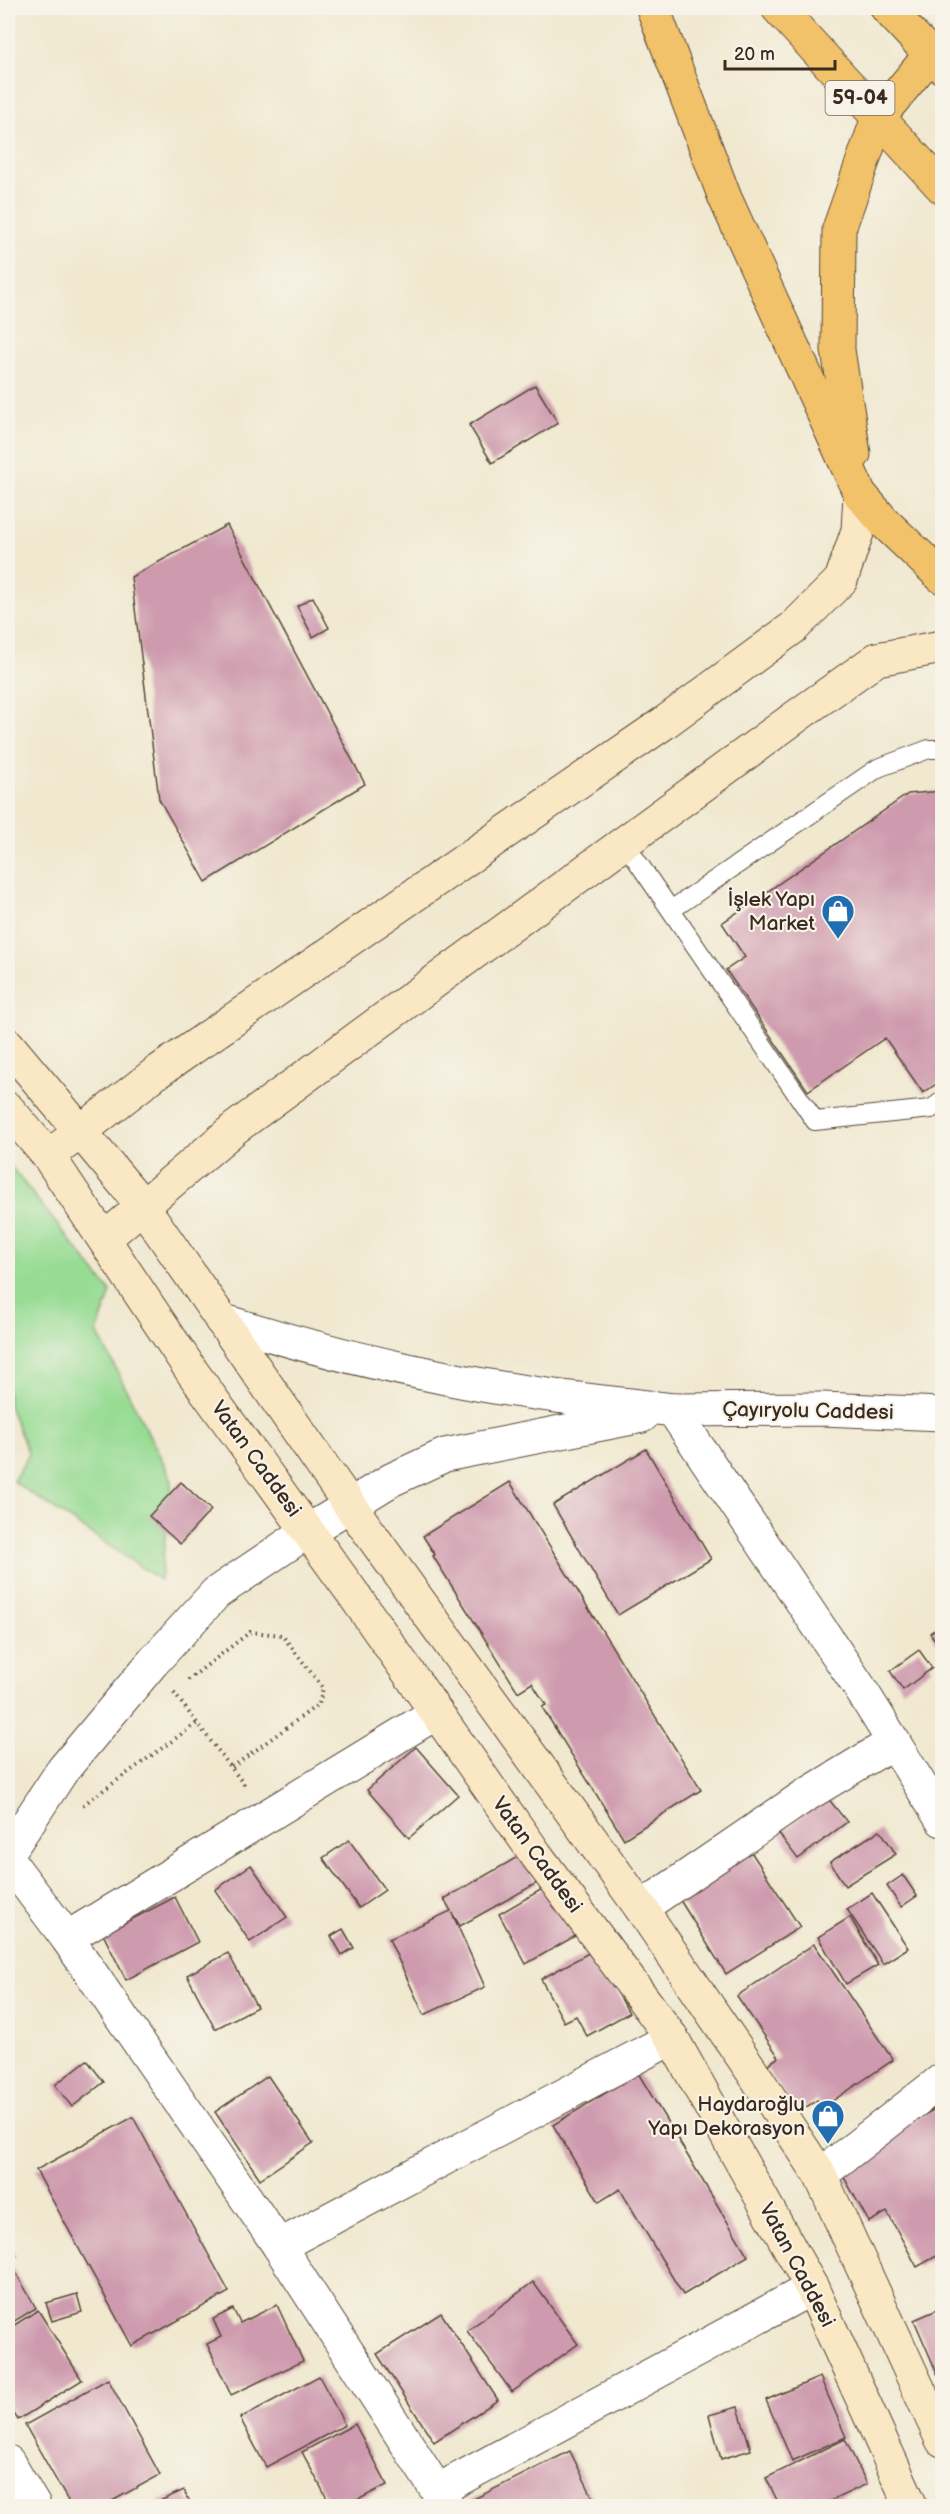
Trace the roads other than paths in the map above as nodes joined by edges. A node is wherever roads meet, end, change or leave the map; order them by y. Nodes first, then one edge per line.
1 (652, 8) edge
2 (778, 8) edge
3 (887, 8) edge
4 (939, 57) edge
5 (878, 118) junction
6 (942, 188) edge
7 (860, 494) junction
8 (942, 577) edge
9 (942, 647) edge
10 (942, 749) edge
11 (624, 843) junction
12 (671, 910) junction
13 (8, 1045) edge
14 (942, 1101) edge
15 (8, 1109) edge
16 (80, 1132) junction
17 (49, 1157) junction
18 (142, 1205) junction
19 (104, 1239) junction
20 (221, 1320) junction
21 (673, 1410) junction
22 (942, 1414) edge
23 (351, 1507) junction
24 (308, 1531) junction
25 (436, 1713) junction
26 (894, 1743) junction
27 (942, 1820) edge
28 (8, 1853) edge
29 (8, 1860) edge
30 (641, 1908) junction
31 (67, 1938) junction
32 (672, 2038) junction
33 (942, 2080) edge
34 (820, 2175) junction
35 (279, 2247) junction
36 (812, 2288) junction
37 (942, 2436) edge
38 (8, 2462) edge
39 (442, 2499) edge
40 (34, 2506) edge
41 (911, 2506) edge

1 - 7 main road
2 - 5 main road, 59-04
3 - 4 main road
4 - 5 main road
5 - 6 main road, 59-04
5 - 7 main road
7 - 8 main road
7 - 16 main road
9 - 11 main road
10 - 12 lane
11 - 12 lane
11 - 18 main road
12 - 14 lane
13 - 16 main road
15 - 17 main road, Vatan Caddesi
16 - 17 main road
16 - 18 main road
17 - 19 main road, Vatan Caddesi
18 - 19 main road
18 - 20 main road
19 - 24 main road, Vatan Caddesi
20 - 21 street
20 - 23 main road
21 - 22 street, Çayıryolu Caddesi
21 - 23 street
21 - 26 street
23 - 24 street
23 - 30 main road
24 - 25 main road, Vatan Caddesi
24 - 28 street
25 - 31 street
25 - 32 main road, Vatan Caddesi
26 - 27 street
26 - 30 street
29 - 31 street
30 - 34 main road
31 - 35 street
32 - 35 street
32 - 36 main road, Vatan Caddesi
33 - 34 street
34 - 37 main road
35 - 39 street
36 - 39 street
36 - 41 main road, Vatan Caddesi
38 - 40 street

